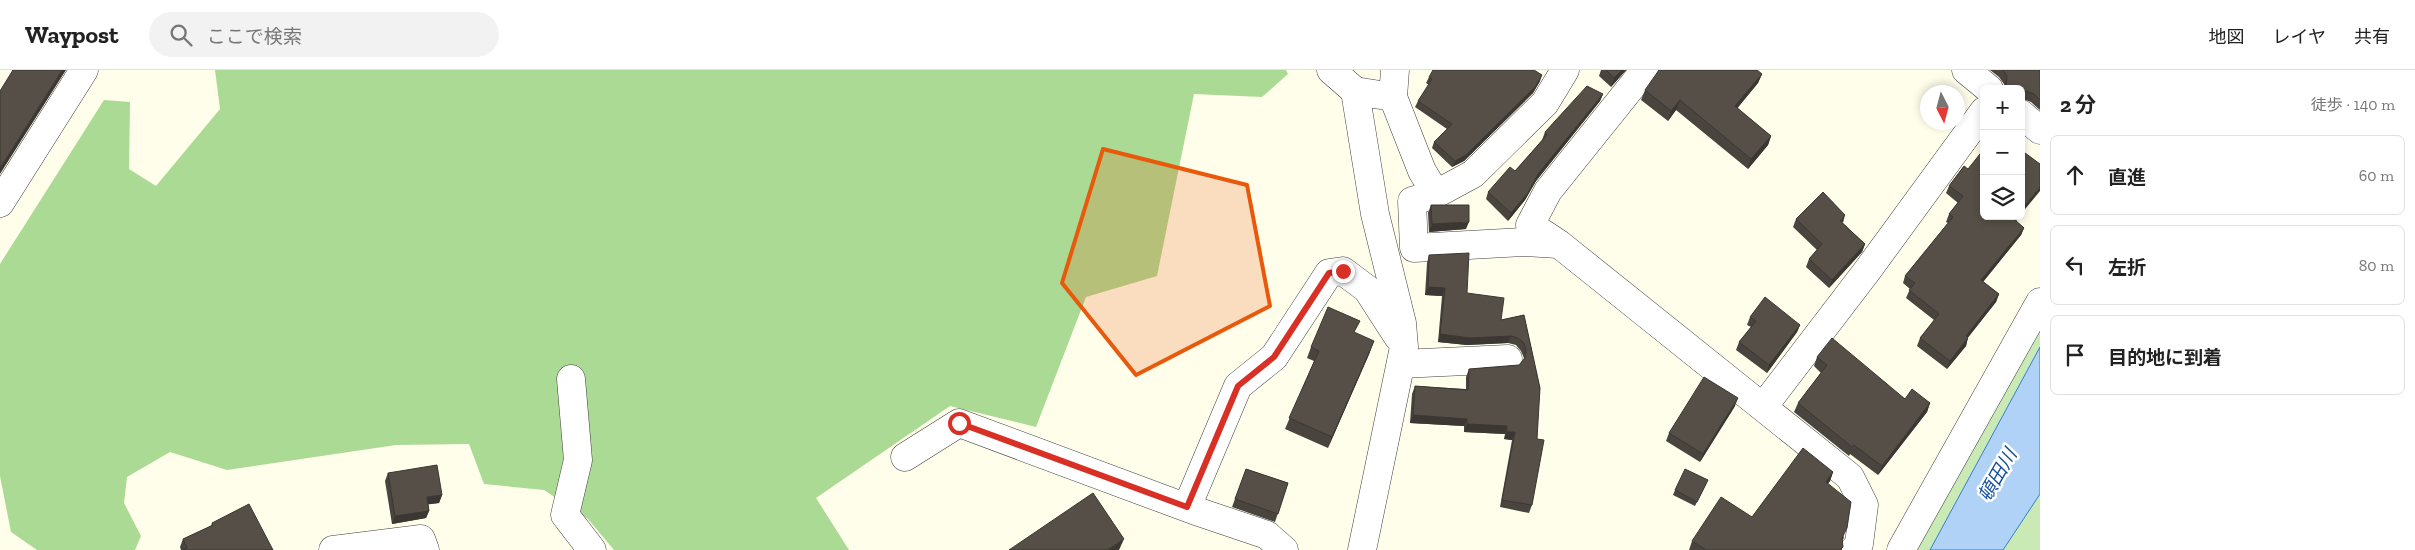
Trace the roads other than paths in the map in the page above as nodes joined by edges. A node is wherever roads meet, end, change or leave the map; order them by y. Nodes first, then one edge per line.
1 (84, 70) edge
2 (1330, 70) edge
3 (1566, 70) edge
4 (1645, 70) edge
5 (1966, 70) edge
6 (1394, 83) edge
7 (1984, 85) edge
8 (1355, 91) junction
9 (1980, 116) edge
10 (2025, 117) edge
11 (2040, 130) edge
12 (1436, 194) junction
13 (0, 203) edge
14 (1559, 244) junction
15 (2040, 302) edge
16 (1402, 355) junction
17 (1508, 359) dead end
18 (571, 379) dead end
19 (1763, 407) junction
20 (905, 457) dead end
21 (1187, 507) junction
22 (333, 550) edge
23 (425, 550) edge
24 (592, 550) edge
25 (1284, 550) edge
26 (1362, 550) edge
27 (1854, 550) edge
28 (1901, 550) edge

1 - 13 street
2 - 8 street
3 - 12 street
4 - 14 street
5 - 7 street
6 - 8 street
6 - 12 street
8 - 16 street
9 - 19 street
10 - 11 street
12 - 14 street
14 - 19 street
15 - 28 street
16 - 17 street
16 - 21 street
16 - 26 street
18 - 24 street
19 - 27 street
20 - 21 street
21 - 25 street
22 - 23 street

